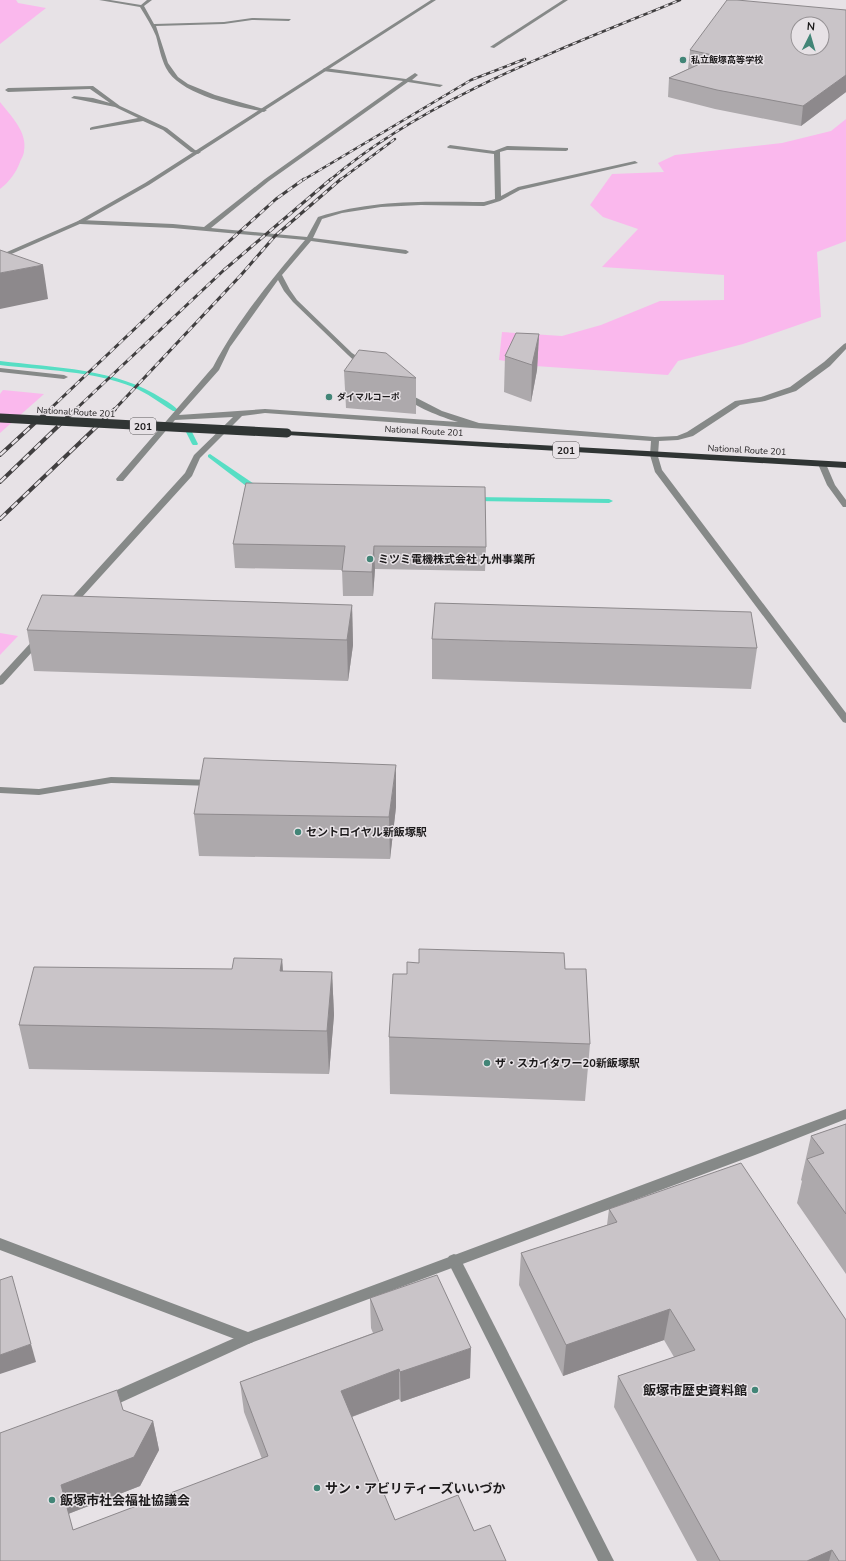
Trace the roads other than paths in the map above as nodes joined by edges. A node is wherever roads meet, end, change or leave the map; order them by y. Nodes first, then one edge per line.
1 (102, 0) edge
2 (150, 0) edge
3 (434, 0) edge
4 (566, 0) edge
5 (142, 6) junction
6 (289, 20) dead end
7 (152, 25) junction
8 (492, 47) dead end
9 (325, 70) junction
10 (415, 75) dead end
11 (407, 80) junction
12 (440, 86) dead end
13 (8, 90) dead end
14 (74, 98) dead end
15 (118, 107) junction
16 (264, 110) junction
17 (143, 119) junction
18 (92, 129) dead end
19 (450, 147) dead end
20 (566, 149) dead end
21 (198, 152) junction
22 (496, 153) junction
23 (635, 163) dead end
24 (498, 200) junction
25 (80, 222) junction
26 (206, 229) junction
27 (309, 239) junction
28 (406, 252) dead end
29 (0, 258) edge
30 (279, 275) junction
31 (846, 344) edge
32 (0, 370) edge
33 (371, 371) edge
34 (64, 377) dead end
35 (402, 391) edge
36 (240, 414) junction
37 (0, 418) edge
38 (172, 418) junction
39 (476, 425) junction
40 (655, 439) junction
41 (654, 455) junction
42 (822, 464) junction
43 (846, 465) edge
44 (120, 479) dead end
45 (845, 502) edge
46 (63, 613) edge
47 (47, 630) edge
48 (0, 682) edge
49 (844, 715) edge
50 (220, 783) edge
51 (0, 790) edge
52 (846, 1114) edge
53 (0, 1244) edge
54 (454, 1260) junction
55 (248, 1338) junction
56 (91, 1409) edge
57 (606, 1561) edge

1 - 5 street
2 - 5 street
3 - 9 street
4 - 8 street
5 - 7 street
6 - 7 street
7 - 16 street
9 - 11 street
9 - 16 street
10 - 11 street
11 - 12 street
11 - 26 street
13 - 15 street
14 - 15 street
15 - 17 street
16 - 21 street
17 - 18 street
17 - 21 street
19 - 22 street
20 - 22 street
21 - 25 street
22 - 24 street
23 - 24 street
24 - 27 street
25 - 26 street
25 - 29 street
26 - 27 street
27 - 28 street
27 - 30 street
30 - 33 street
30 - 38 street
31 - 40 street
32 - 34 street
35 - 39 street
36 - 38 street
36 - 39 street
36 - 46 street
37 - 41 highway, National Route 201 / 201, bridge
38 - 44 street
39 - 40 street
40 - 41 street
41 - 42 highway, National Route 201 / 201
41 - 49 street
42 - 43 highway, National Route 201 / 201
42 - 45 street
47 - 48 street
50 - 51 street
52 - 54 street
53 - 55 street
54 - 55 street
54 - 57 street
55 - 56 street

